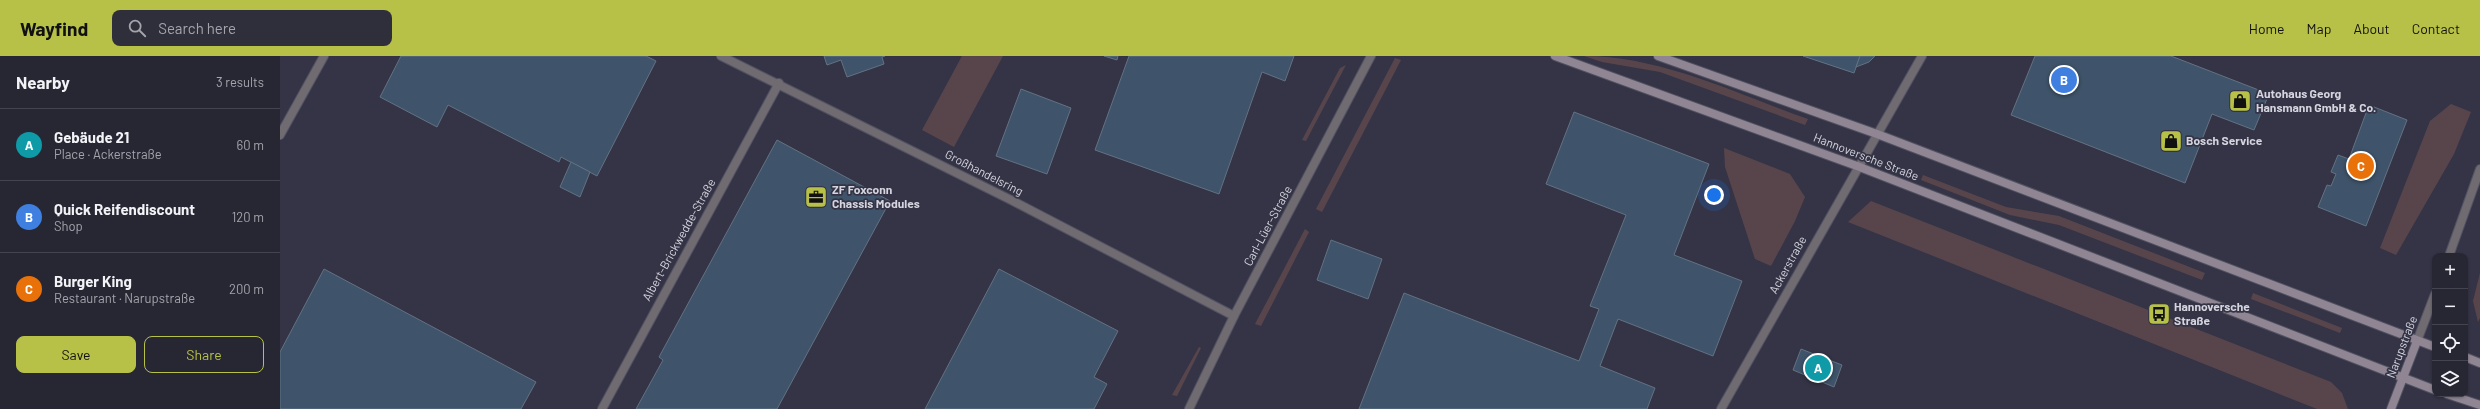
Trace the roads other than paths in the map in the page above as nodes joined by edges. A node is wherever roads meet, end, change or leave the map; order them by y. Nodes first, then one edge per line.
1 (324, 56) edge
2 (721, 56) edge
3 (1371, 56) edge
4 (1556, 56) edge
5 (1658, 56) edge
6 (1922, 56) edge
7 (779, 84) junction
8 (1877, 134) junction
9 (280, 135) edge
10 (1857, 166) junction
11 (2480, 169) edge
12 (2450, 253) edge
13 (2432, 302) edge
14 (1234, 316) junction
15 (2417, 341) junction
16 (2432, 346) edge
17 (2468, 359) edge
18 (2480, 362) edge
19 (2403, 379) junction
20 (2432, 389) edge
21 (2456, 397) edge
22 (2480, 405) edge
23 (602, 409) edge
24 (1189, 409) edge
25 (1721, 409) edge
26 (2391, 409) edge

1 - 9 street
2 - 7 street, Großhandelsring
3 - 14 street, Carl-Lüer-Straße
4 - 10 main road, Hannoversche Straße
5 - 8 main road, Hannoversche Straße
6 - 8 street
7 - 14 street, Großhandelsring
7 - 23 street, Albert-Brickwedde-Straße
8 - 10 street, Ackerstraße
8 - 15 main road, Hannoversche Straße
10 - 19 main road, Hannoversche Straße
10 - 25 street, Ackerstraße
11 - 12 street
13 - 15 street, Narupstraße
14 - 24 street, Carl-Lüer-Straße
15 - 16 main road, Hannoversche Straße
15 - 19 main road, Narupstraße
17 - 18 main road
19 - 20 main road, Hannoversche Straße
19 - 26 main road, Narupstraße
21 - 22 main road

